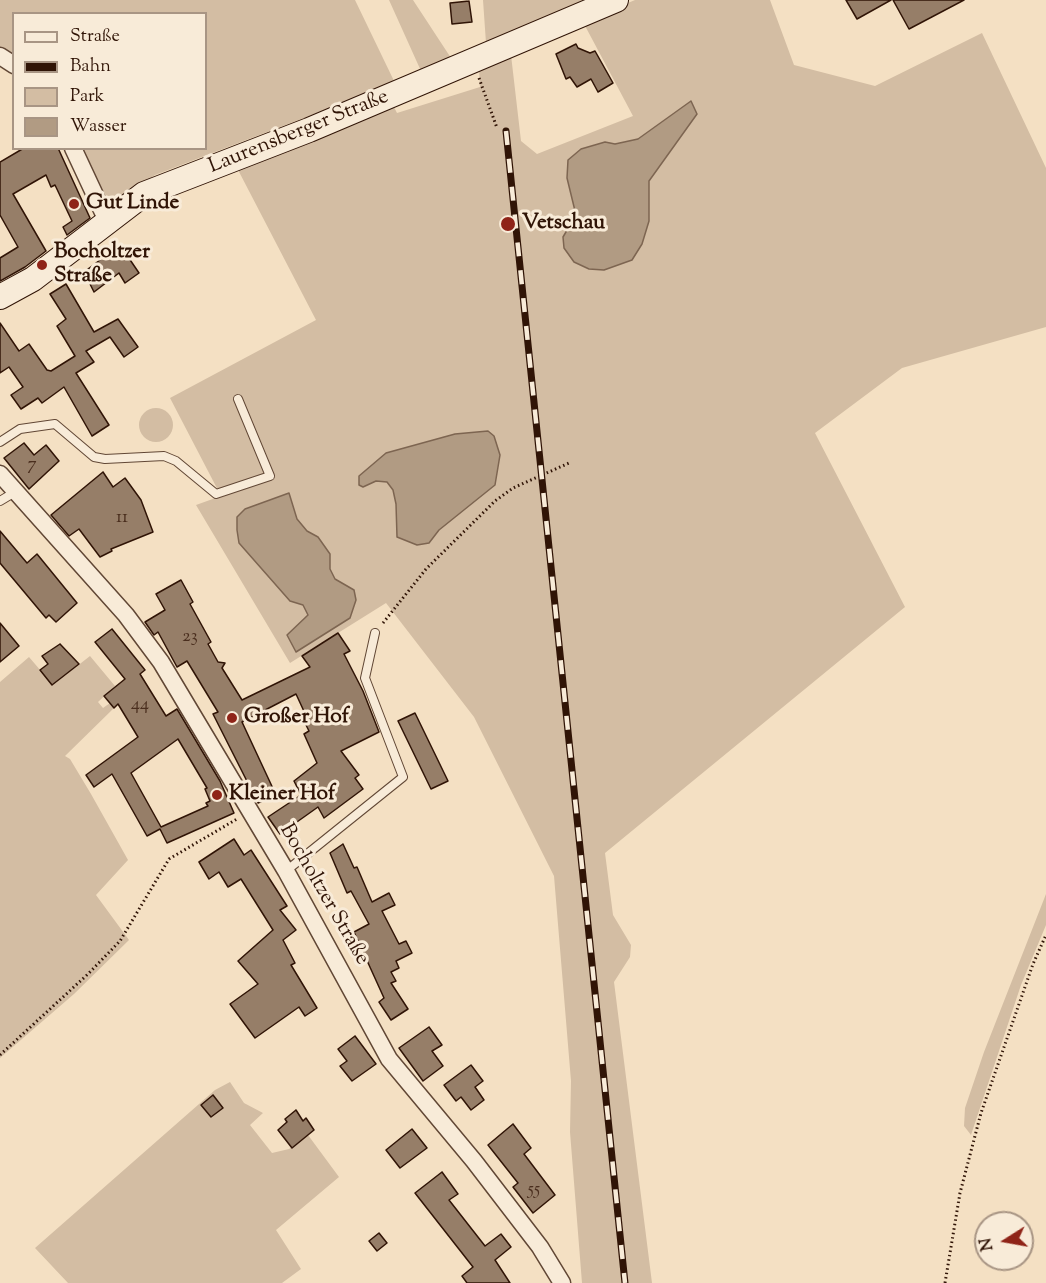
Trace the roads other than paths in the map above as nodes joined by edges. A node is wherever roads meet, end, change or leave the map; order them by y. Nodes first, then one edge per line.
1 (616, 0) edge
2 (74, 150) edge
3 (108, 223) junction
4 (0, 297) edge
5 (238, 399) dead end
6 (0, 442) edge
7 (0, 474) edge
8 (15, 492) junction
9 (0, 501) edge
10 (375, 633) road end
11 (286, 871) junction
12 (562, 1283) edge

1 - 3 street, Laurensberger Straße
2 - 3 street
3 - 4 street, Laurensberger Straße
5 - 6 lane
7 - 8 street, Bocholtzer Straße
8 - 9 lane
8 - 11 street, Bocholtzer Straße
10 - 11 lane
11 - 12 street, Bocholtzer Straße

